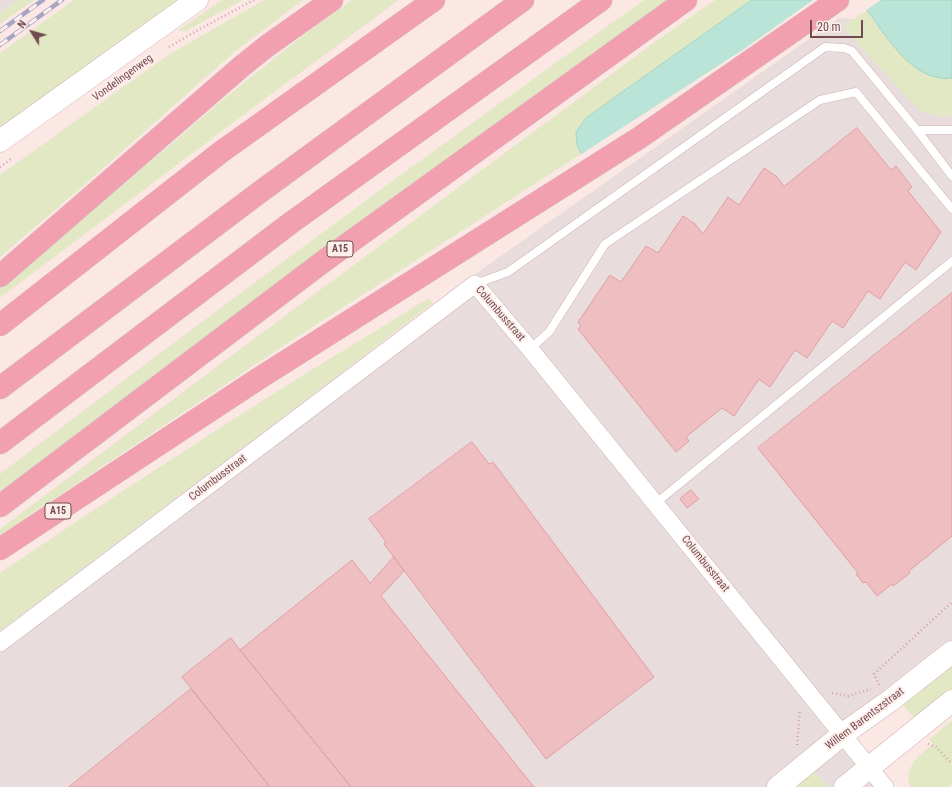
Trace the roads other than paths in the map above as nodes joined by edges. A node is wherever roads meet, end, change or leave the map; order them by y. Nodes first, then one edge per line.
1 (197, 0) edge
2 (332, 0) edge
3 (434, 0) edge
4 (523, 0) edge
5 (601, 0) edge
6 (686, 0) edge
7 (838, 0) edge
8 (917, 130) junction
9 (952, 130) edge
10 (6, 149) edge
11 (952, 176) edge
12 (952, 209) edge
13 (952, 261) edge
14 (0, 276) edge
15 (475, 284) junction
16 (0, 325) edge
17 (530, 349) junction
18 (0, 388) edge
19 (0, 443) edge
20 (656, 504) junction
21 (0, 506) edge
22 (0, 549) edge
23 (0, 643) edge
24 (952, 652) edge
25 (952, 700) edge
26 (843, 734) junction
27 (870, 767) junction
28 (778, 787) edge
29 (845, 787) edge
30 (886, 787) edge

1 - 10 main road, Vondelingenweg
2 - 14 highway
3 - 16 highway
4 - 18 highway
5 - 19 highway
6 - 21 highway, A15
7 - 22 highway, A15
8 - 9 lane
8 - 11 lane
8 - 15 lane
12 - 17 lane
13 - 20 lane
15 - 17 street, Columbusstraat
15 - 23 street, Columbusstraat
17 - 20 street, Columbusstraat
20 - 26 street, Columbusstraat
24 - 26 main road, Willem Barentszstraat
25 - 27 main road
26 - 27 street, Columbusstraat
26 - 28 main road, Willem Barentszstraat
27 - 29 main road
27 - 30 street, Columbusstraat

